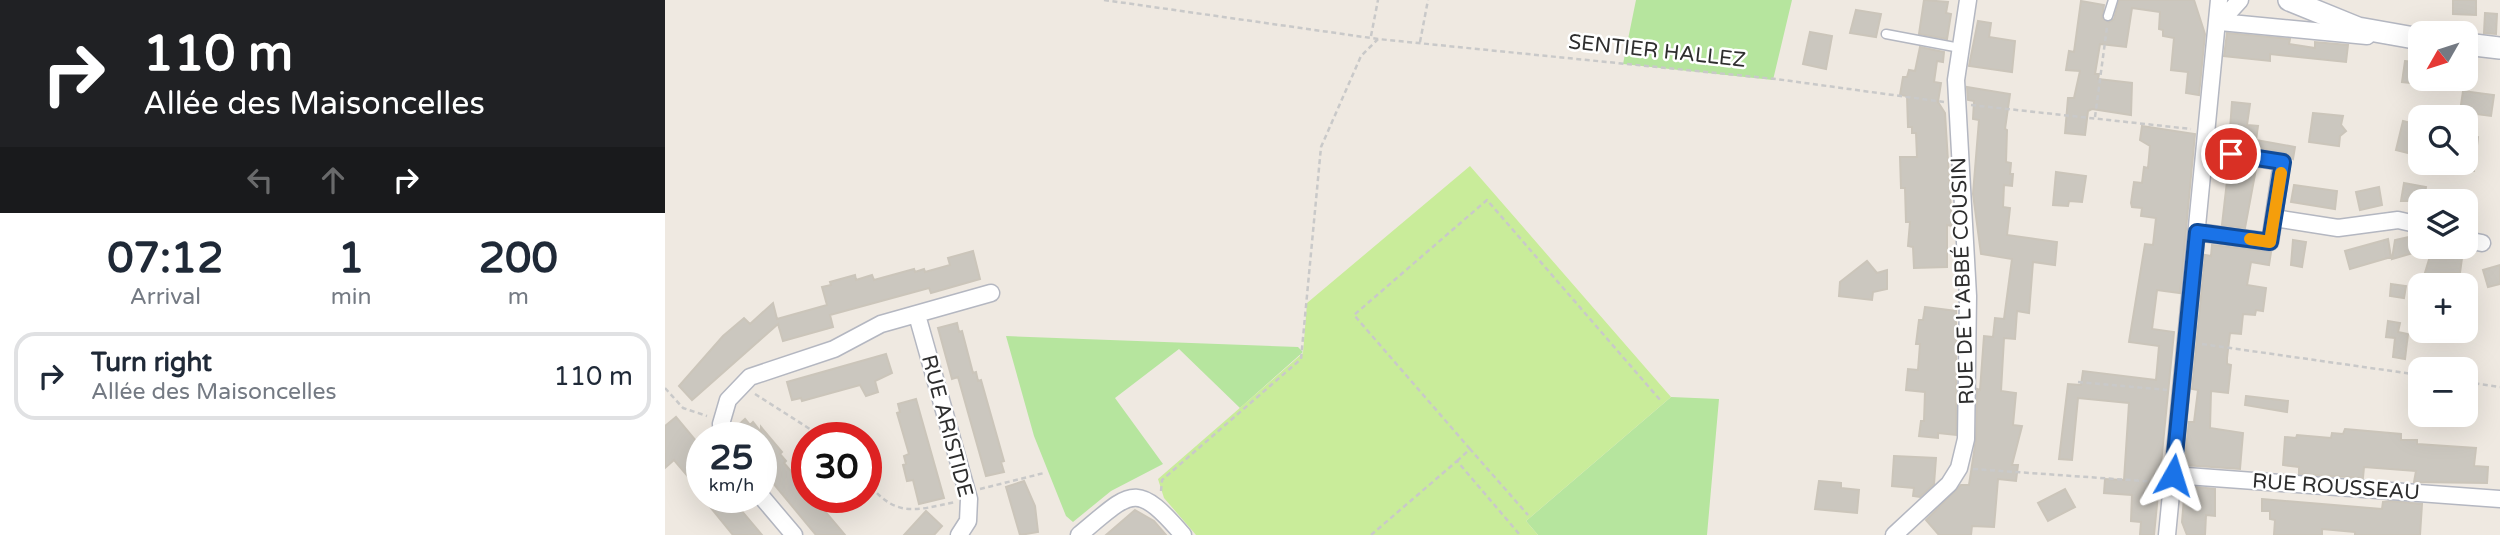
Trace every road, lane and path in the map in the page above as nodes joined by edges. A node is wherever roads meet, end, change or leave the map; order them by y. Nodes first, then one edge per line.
1 (1104, 0) edge
2 (1378, 0) edge
3 (1428, 0) edge
4 (1968, 0) edge
5 (2113, 0) edge
6 (2220, 0) edge
7 (2239, 0) edge
8 (2289, 0) edge
9 (2108, 16) joint
10 (2220, 22) junction
11 (1886, 34) dead end
12 (1371, 36) junction
13 (2408, 37) edge
14 (2408, 38) edge
15 (1378, 39) junction
16 (1420, 42) junction
17 (2478, 45) edge
18 (1961, 48) junction
19 (2500, 48) edge
20 (1957, 104) junction
21 (2095, 117) junction
22 (2208, 131) junction
23 (2206, 150) junction
24 (2274, 218) junction
25 (2408, 222) edge
26 (2197, 232) junction
27 (992, 293) dead end
28 (917, 315) junction
29 (2186, 342) junction
30 (2408, 373) edge
31 (2078, 382) dead end
32 (741, 383) junction
33 (2478, 384) edge
34 (2500, 387) edge
35 (665, 388) edge
36 (2181, 392) junction
37 (1661, 401) dead end
38 (722, 419) joint
39 (798, 422) edge
40 (1470, 449) junction
41 (1457, 461) junction
42 (1959, 468) junction
43 (1044, 472) dead end
44 (2172, 482) junction
45 (968, 496) junction
46 (882, 498) edge
47 (2500, 499) edge
48 (1159, 507) junction
49 (775, 513) edge
50 (1528, 515) dead end
51 (794, 535) edge
52 (959, 535) edge
53 (1079, 535) edge
54 (1183, 535) edge
55 (1371, 535) edge
56 (1520, 535) edge
57 (1894, 535) edge
58 (2167, 535) edge

1 - 12 path, SENTIER HALLEZ
2 - 12 path
3 - 16 path
4 - 18 street, RUE DE L'ABBÉ COUSIN
5 - 9 lane
6 - 10 street
7 - 10 street
8 - 13 main road
9 - 21 path
10 - 14 street
10 - 22 street
11 - 18 lane
12 - 15 path, SENTIER HALLEZ
15 - 16 path, SENTIER HALLEZ
15 - 48 path
16 - 20 path, SENTIER HALLEZ
17 - 19 main road
18 - 20 street, RUE DE L'ABBÉ COUSIN
20 - 21 path, SENTIER HALLEZ
20 - 42 street, RUE DE L'ABBÉ COUSIN
21 - 22 path, SENTIER HALLEZ
22 - 23 street
23 - 24 street
23 - 26 street
24 - 25 street
24 - 26 street
26 - 29 street
27 - 28 street
28 - 32 street
28 - 45 street, RUE ARISTIDE
29 - 30 path
29 - 36 street
31 - 36 path
32 - 38 street
32 - 39 path
33 - 34 path
35 - 38 path
36 - 44 street
37 - 40 path
40 - 41 path
40 - 50 path
41 - 55 path
41 - 56 path
42 - 44 path
42 - 57 street, RUE DE L'ABBÉ COUSIN
43 - 45 path
44 - 47 street, RUE ROUSSEAU
44 - 58 street
45 - 46 path
45 - 52 street, RUE ARISTIDE
48 - 53 street
48 - 54 street
49 - 51 street

